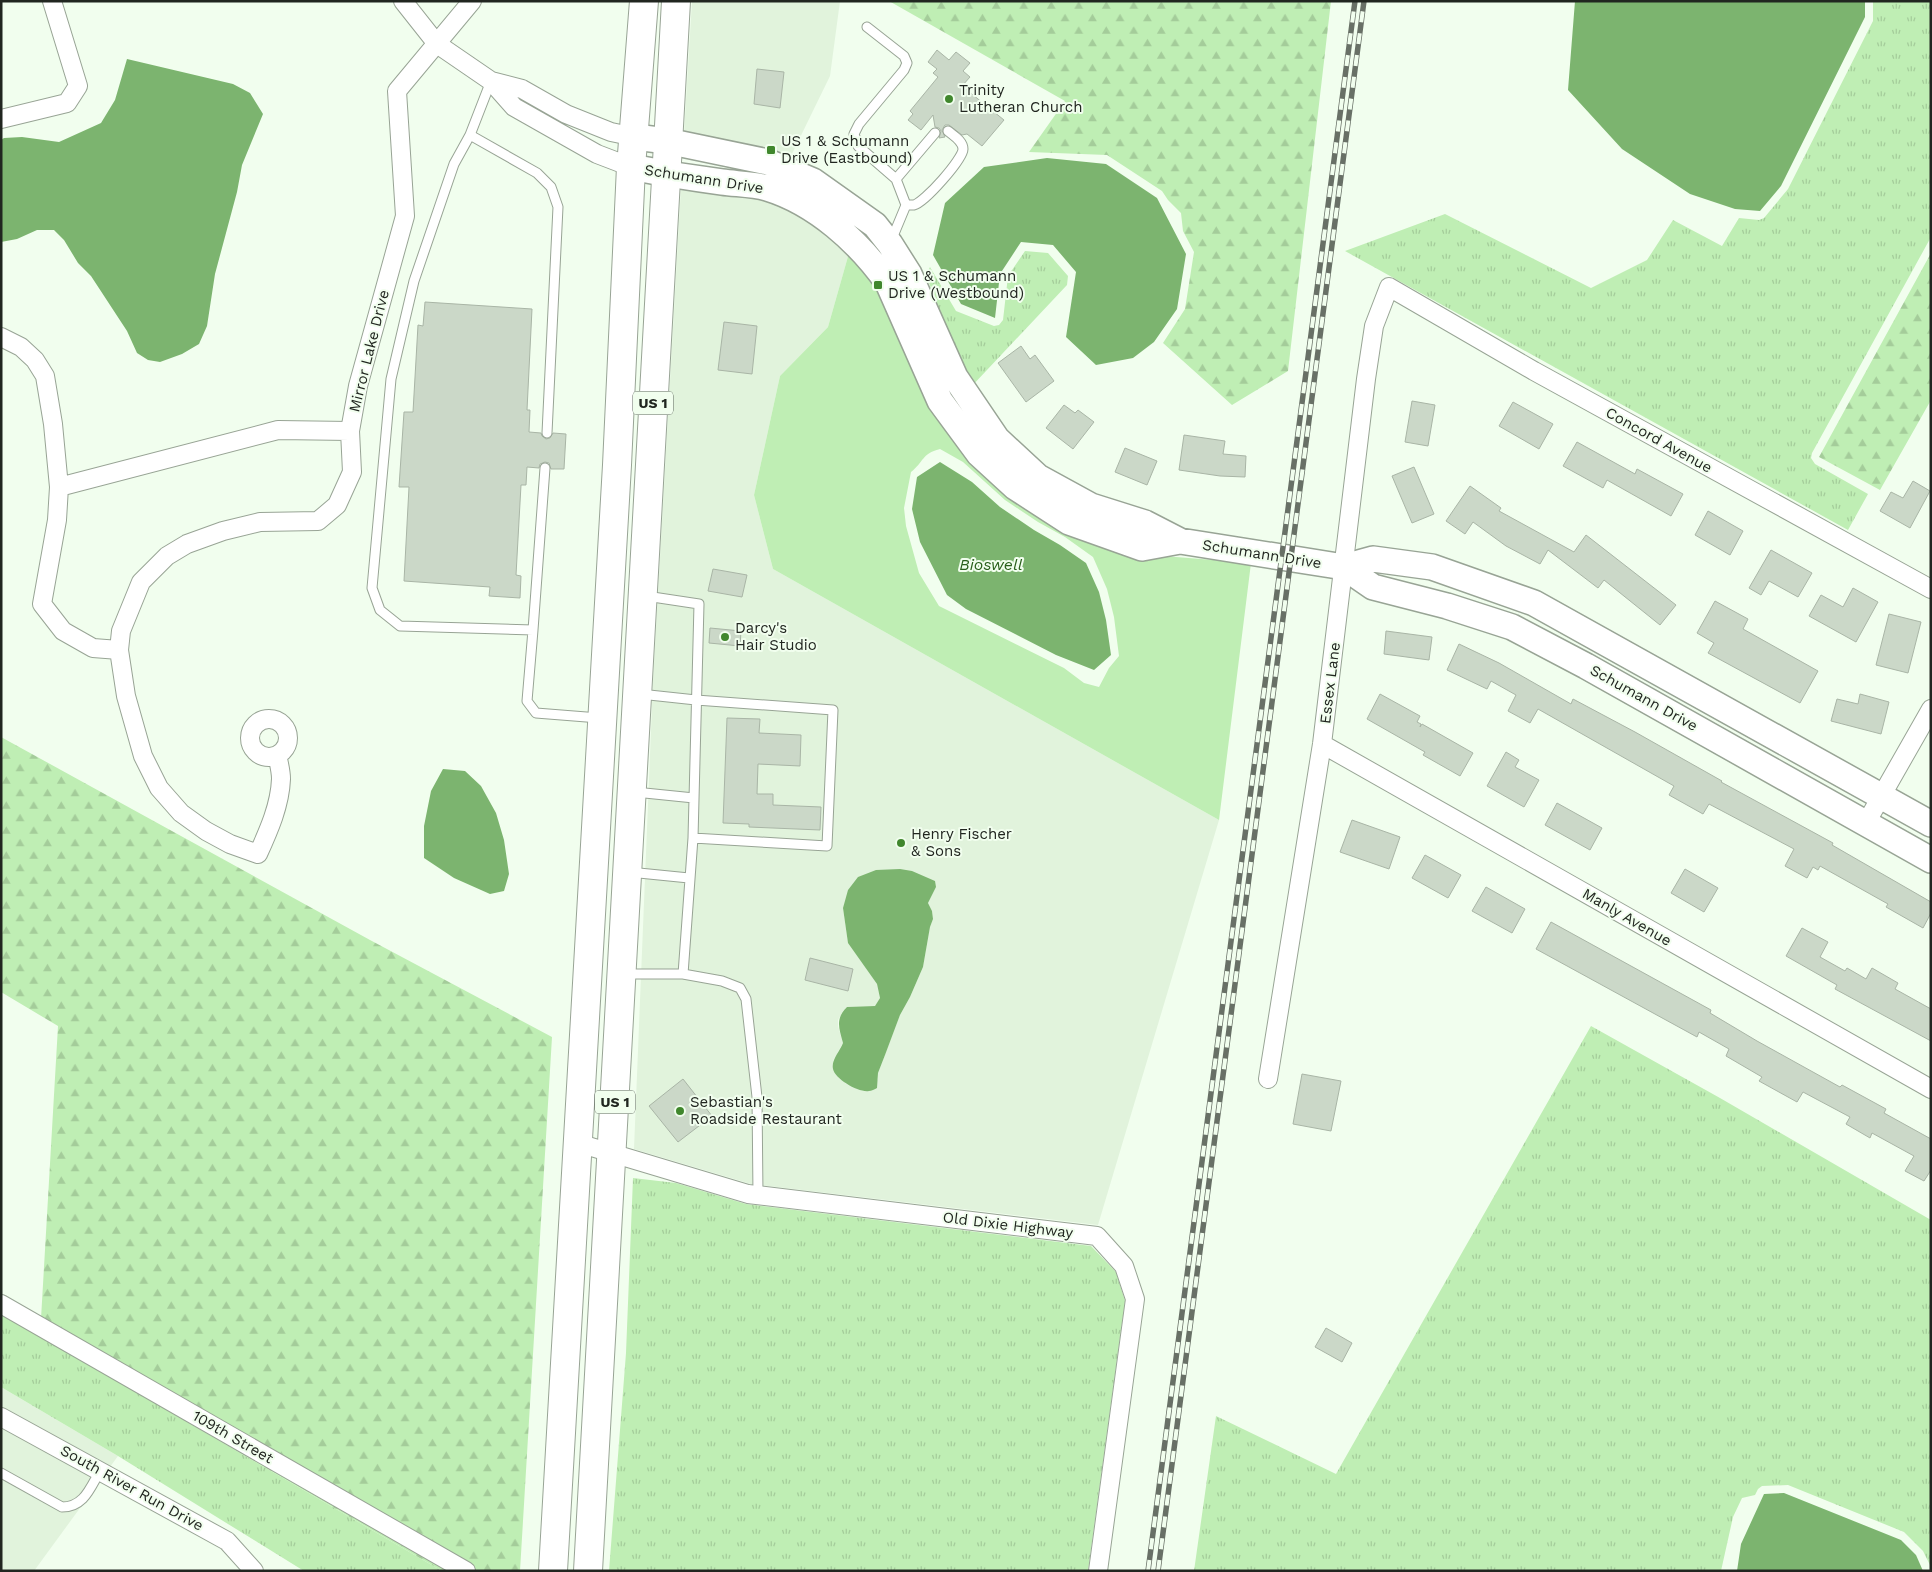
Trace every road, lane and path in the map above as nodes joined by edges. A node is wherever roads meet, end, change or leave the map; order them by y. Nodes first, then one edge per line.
1 (52, 1) edge
2 (403, 1) edge
3 (472, 1) edge
4 (644, 1) edge
5 (676, 1) edge
6 (867, 27) dead end
7 (437, 44) junction
8 (491, 81) junction
9 (1, 119) edge
10 (948, 131) dead end
11 (935, 133) dead end
12 (470, 135) junction
13 (635, 137) junction
14 (667, 141) junction
15 (631, 167) junction
16 (666, 174) junction
17 (896, 179) junction
18 (906, 205) junction
19 (884, 256) junction
20 (1389, 287) joint
21 (1, 337) edge
22 (350, 431) junction
23 (548, 433) dead end
24 (545, 468) dead end
25 (59, 487) junction
26 (1344, 567) junction
27 (1931, 590) edge
28 (643, 596) junction
29 (1534, 603) junction
30 (533, 630) junction
31 (1520, 632) junction
32 (119, 650) junction
33 (638, 694) junction
34 (1704, 698) junction
35 (696, 700) junction
36 (1931, 709) edge
37 (601, 718) junction
38 (1691, 725) junction
39 (1322, 744) junction
40 (278, 755) dead end
41 (632, 792) junction
42 (1881, 796) junction
43 (694, 798) junction
44 (1866, 823) junction
45 (1931, 824) edge
46 (693, 838) junction
47 (1931, 860) edge
48 (628, 872) junction
49 (689, 878) junction
50 (622, 974) junction
51 (683, 974) junction
52 (1268, 1079) dead end
53 (1931, 1090) edge
54 (578, 1143) junction
55 (613, 1153) junction
56 (758, 1195) junction
57 (1, 1304) edge
58 (1, 1417) edge
59 (100, 1471) junction
60 (1, 1473) edge
61 (254, 1571) edge
62 (466, 1571) edge
63 (553, 1571) edge
64 (588, 1571) edge
65 (1098, 1571) edge

1 - 9 street
2 - 7 street
3 - 7 street, Mirror Lake Drive
4 - 13 main road, US 1
5 - 14 main road, US 1
6 - 17 lane
7 - 8 street
7 - 22 street, Mirror Lake Drive
8 - 12 lane
8 - 13 street
8 - 15 street
10 - 18 lane
11 - 17 lane
12 - 23 lane
12 - 30 lane
13 - 14 street, Schumann Drive
13 - 15 main road, US 1
14 - 16 main road, US 1
14 - 19 street, Schumann Drive
15 - 16 street, Schumann Drive
15 - 37 main road, US 1
16 - 19 street, Schumann Drive
16 - 28 main road, US 1
17 - 18 lane
18 - 19 lane
19 - 26 street, Schumann Drive
20 - 26 street, Essex Lane
20 - 27 street, Concord Avenue
21 - 25 street
22 - 25 street
22 - 32 street, Mirror Lake Drive
24 - 30 lane
25 - 32 street
26 - 29 street, Schumann Drive
26 - 31 street, Schumann Drive
26 - 39 street, Essex Lane
28 - 33 main road, US 1
28 - 35 lane
29 - 31 street
29 - 34 street, Schumann Drive
30 - 37 lane
31 - 38 street, Schumann Drive
32 - 40 street, Mirror Lake Drive
33 - 35 lane
33 - 41 main road, US 1
34 - 38 street
34 - 42 street, Schumann Drive
35 - 43 lane
35 - 46 lane
36 - 42 street
37 - 54 main road, US 1
38 - 44 street, Schumann Drive
39 - 52 street, Essex Lane
39 - 53 street, Manly Avenue
41 - 43 lane
41 - 48 main road, US 1
42 - 44 street
42 - 45 street, Schumann Drive
43 - 46 lane
44 - 47 street, Schumann Drive
46 - 49 lane
48 - 49 lane
48 - 50 main road, US 1
49 - 51 lane
50 - 51 lane
50 - 55 main road, US 1
51 - 56 lane
54 - 55 street, Old Dixie Highway
54 - 63 main road, US 1
55 - 56 street, Old Dixie Highway
55 - 64 main road, US 1
56 - 65 street, Old Dixie Highway
57 - 62 street, 109th Street
58 - 59 street, South River Run Drive
59 - 60 lane
59 - 61 street, South River Run Drive

